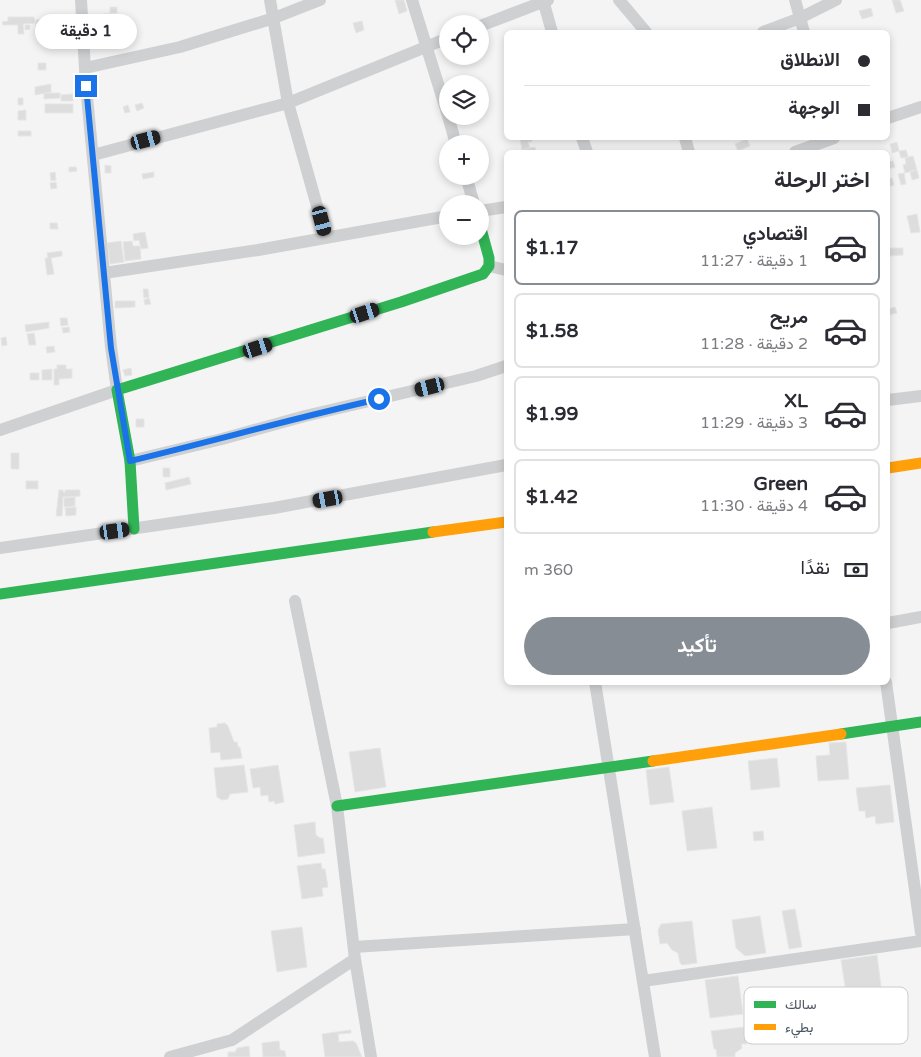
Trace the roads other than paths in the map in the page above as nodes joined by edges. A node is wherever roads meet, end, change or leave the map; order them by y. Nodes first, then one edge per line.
1 (81, 0) edge
2 (270, 0) edge
3 (320, 0) edge
4 (412, 0) edge
5 (619, 0) edge
6 (795, 0) edge
7 (836, 0) edge
8 (545, 1) edge
9 (274, 18) junction
10 (800, 18) junction
11 (489, 23) edge
12 (552, 30) edge
13 (644, 30) edge
14 (768, 30) edge
15 (803, 30) edge
16 (439, 41) edge
17 (426, 46) junction
18 (85, 68) junction
19 (439, 87) edge
20 (288, 103) junction
21 (921, 107) edge
22 (890, 117) edge
23 (828, 140) edge
24 (801, 150) edge
25 (93, 155) junction
26 (504, 207) edge
27 (489, 210) edge
28 (439, 218) edge
29 (326, 238) junction
30 (486, 245) edge
31 (489, 266) junction
32 (504, 270) edge
33 (104, 273) junction
34 (504, 367) edge
35 (117, 390) junction
36 (921, 396) edge
37 (890, 400) edge
38 (0, 430) edge
39 (130, 461) junction
40 (921, 463) edge
41 (504, 465) edge
42 (890, 468) edge
43 (504, 522) edge
44 (134, 529) junction
45 (0, 548) edge
46 (0, 594) edge
47 (295, 601) dead end
48 (921, 617) edge
49 (890, 622) edge
50 (595, 685) edge
51 (886, 685) edge
52 (921, 722) edge
53 (892, 726) junction
54 (609, 767) junction
55 (337, 806) junction
56 (635, 928) junction
57 (921, 933) edge
58 (921, 941) edge
59 (355, 953) junction
60 (643, 981) junction
61 (170, 1057) edge
62 (371, 1057) edge
63 (655, 1057) edge

1 - 18 street
2 - 9 street
3 - 9 street
4 - 17 street
5 - 13 street
6 - 10 street
7 - 10 street
8 - 11 street
8 - 12 street
9 - 18 street
9 - 20 street
10 - 14 street
10 - 15 street
16 - 17 street
17 - 19 street
17 - 20 street
18 - 25 street
20 - 25 street
20 - 29 street
21 - 22 street
23 - 24 street
25 - 33 street
26 - 27 street
28 - 29 street
29 - 33 street
30 - 31 street
31 - 32 street
31 - 35 street
33 - 35 street
34 - 39 street
35 - 38 street
35 - 39 street
36 - 37 street
39 - 44 street
40 - 42 street
41 - 44 street
43 - 46 street
44 - 45 street
47 - 55 street
48 - 49 street
50 - 54 street
51 - 53 street
52 - 53 street
53 - 54 street
53 - 57 street
54 - 55 street
54 - 56 street
55 - 59 street
56 - 59 street
56 - 60 street
58 - 60 street
59 - 61 street
59 - 62 street
60 - 63 street

